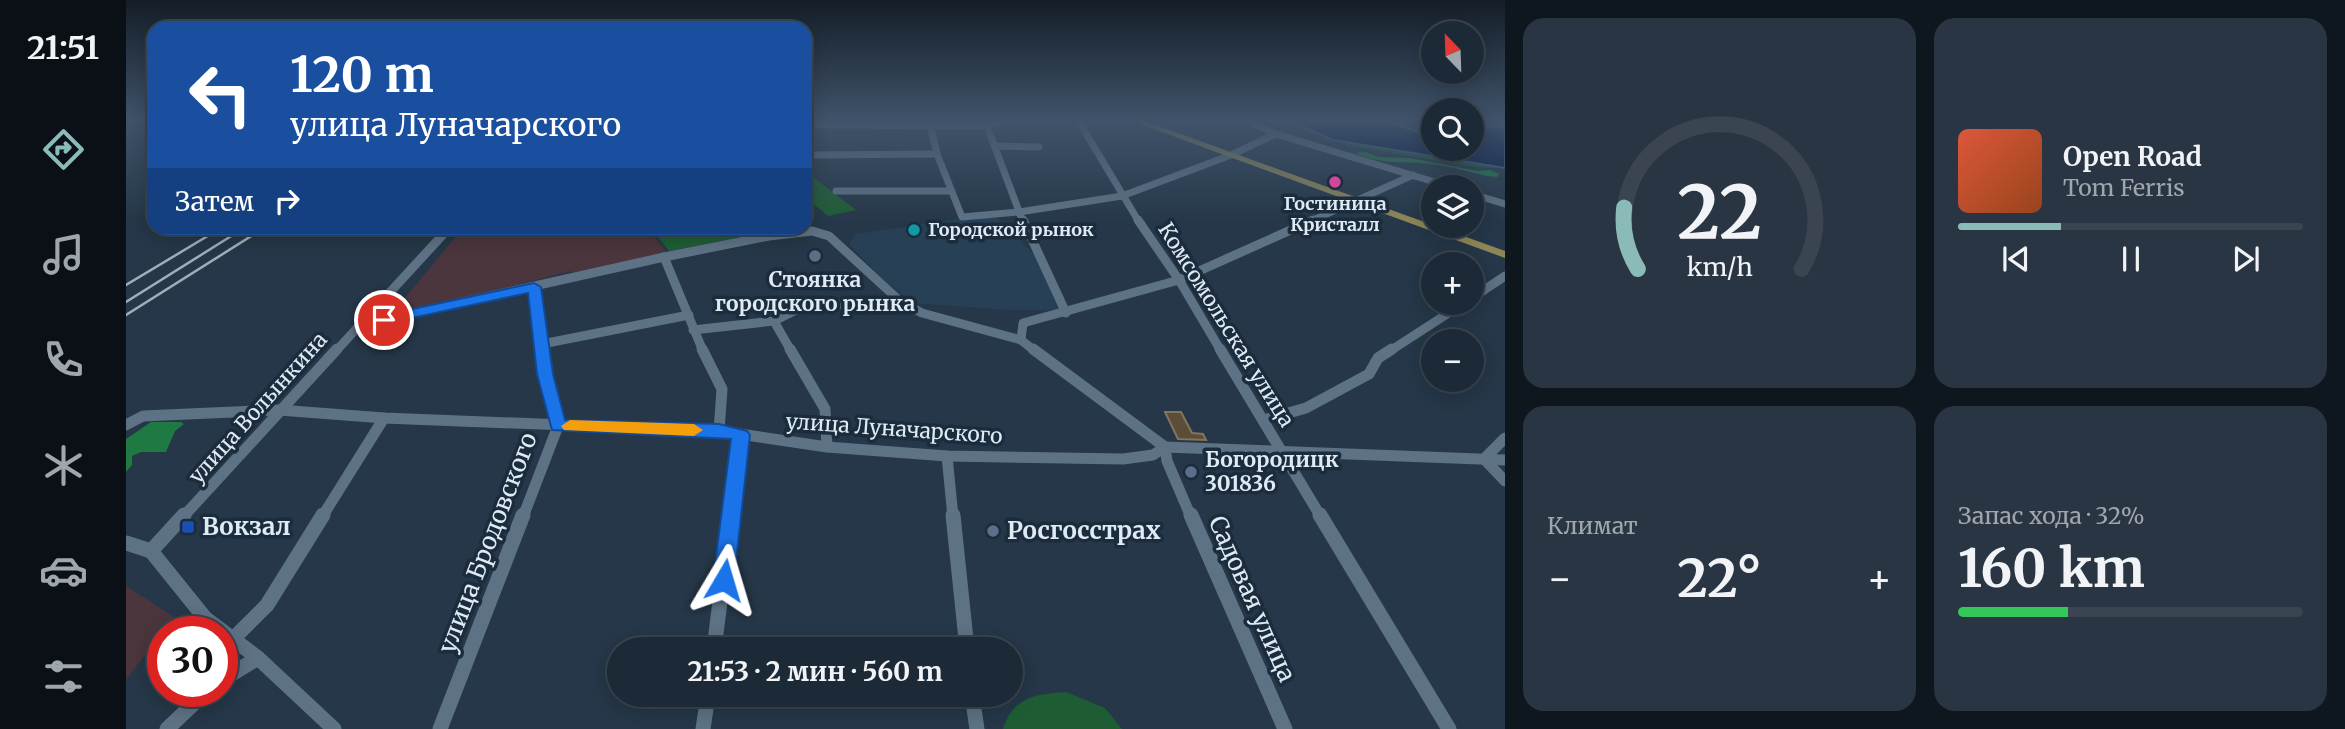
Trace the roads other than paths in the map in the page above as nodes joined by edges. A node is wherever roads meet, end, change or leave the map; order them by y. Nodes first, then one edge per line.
1 (997, 154) edge
2 (1097, 154) edge
3 (1343, 154) edge
4 (812, 155) edge
5 (937, 155) joint
6 (1231, 155) joint
7 (1413, 175) junction
8 (1421, 178) edge
9 (836, 191) dead end
10 (951, 191) junction
11 (1122, 196) junction
12 (1484, 198) edge
13 (1358, 202) junction
14 (1505, 204) edge
15 (1019, 212) junction
16 (812, 231) edge
17 (443, 235) edge
18 (778, 235) edge
19 (1505, 255) edge
20 (664, 257) junction
21 (1505, 276) edge
22 (1179, 280) junction
23 (534, 287) junction
24 (1484, 290) edge
25 (901, 302) junction
26 (1066, 313) junction
27 (689, 314) junction
28 (1445, 315) edge
29 (774, 321) junction
30 (360, 325) junction
31 (693, 330) junction
32 (1021, 340) junction
33 (542, 344) junction
34 (279, 410) junction
35 (384, 418) junction
36 (1264, 420) junction
37 (126, 425) edge
38 (558, 426) junction
39 (719, 430) junction
40 (741, 435) junction
41 (1505, 438) edge
42 (827, 447) junction
43 (1166, 447) junction
44 (1281, 452) junction
45 (947, 456) junction
46 (1484, 459) junction
47 (1505, 460) edge
48 (1505, 481) edge
49 (126, 543) edge
50 (151, 551) junction
51 (203, 616) edge
52 (238, 634) edge
53 (716, 637) edge
54 (966, 637) edge
55 (238, 643) edge
56 (258, 658) junction
57 (238, 670) edge
58 (190, 707) edge
59 (706, 707) edge
60 (973, 707) edge
61 (167, 729) edge
62 (334, 729) edge
63 (440, 729) edge
64 (703, 729) edge
65 (976, 729) edge
66 (1285, 729) edge
67 (1449, 729) edge

1 - 15 street
2 - 11 street, Комсомольская улица
3 - 7 street
4 - 5 street
5 - 10 street
6 - 11 street
6 - 13 main road
7 - 8 street
7 - 13 street
9 - 10 street
10 - 15 street
11 - 15 street
11 - 22 street, Комсомольская улица
12 - 14 street
13 - 19 main road
13 - 22 street
15 - 26 street
16 - 25 street
17 - 30 street, улица Волынкина
18 - 20 street
20 - 23 street
20 - 27 street
21 - 24 street
22 - 26 street
22 - 36 street, Комсомольская улица
23 - 30 street
23 - 33 street, улица Бродовского
25 - 29 street
25 - 32 street
26 - 32 street
27 - 31 street
27 - 33 street
28 - 36 street
29 - 31 street
29 - 42 street
30 - 34 street, улица Волынкина
31 - 39 street
32 - 43 street
33 - 38 street, улица Бродовского
34 - 35 street, улица Луначарского
34 - 37 street, улица Луначарского
34 - 50 street, улица Волынкина
35 - 38 street, улица Луначарского
35 - 52 street
36 - 44 street, Комсомольская улица
38 - 39 street, улица Луначарского
38 - 63 street, улица Бродовского
39 - 40 street, улица Луначарского
40 - 42 street, улица Луначарского
40 - 53 street
41 - 46 street
42 - 45 street, улица Луначарского
43 - 44 street, улица Луначарского
43 - 45 street, улица Луначарского
43 - 66 street, Садовая улица
44 - 46 street, улица Луначарского
44 - 67 street, Комсомольская улица
45 - 54 street
46 - 47 street, улица Луначарского
46 - 48 street
49 - 50 street
50 - 51 street
55 - 56 street
56 - 57 street
56 - 62 street
58 - 61 street
59 - 64 street
60 - 65 street

